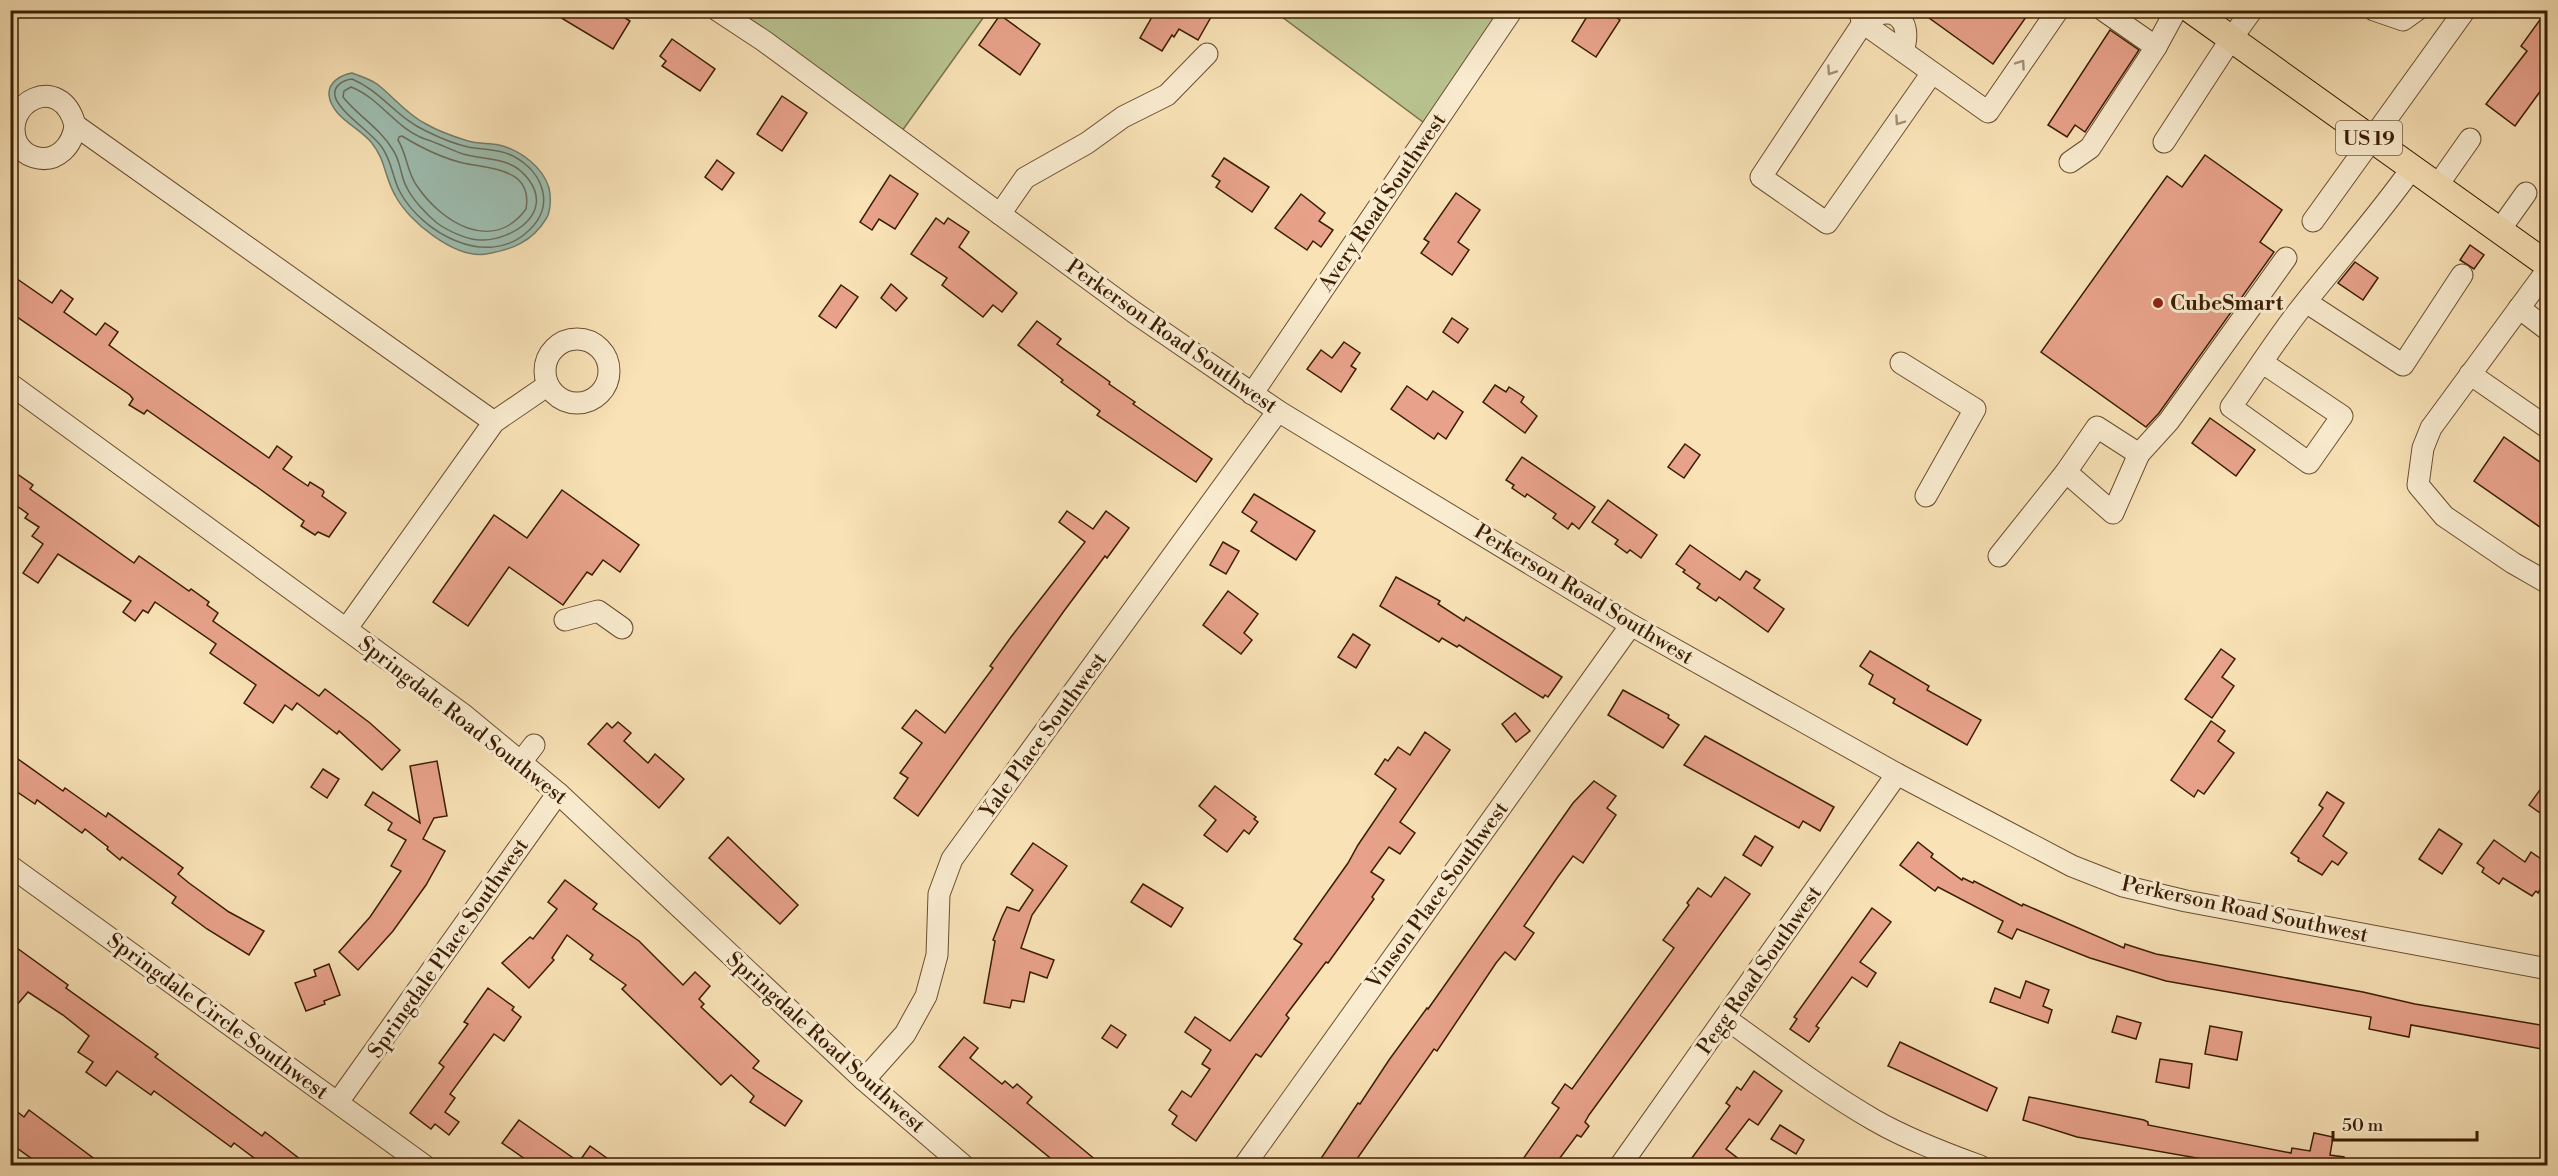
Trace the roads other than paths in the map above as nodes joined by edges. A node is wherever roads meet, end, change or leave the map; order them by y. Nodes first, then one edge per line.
1 (717, 10) edge
2 (1512, 10) edge
3 (2058, 10) edge
4 (2103, 10) edge
5 (2176, 10) edge
6 (2191, 10) edge
7 (2252, 10) edge
8 (2374, 10) edge
9 (2417, 10) edge
10 (2465, 10) edge
11 (1861, 17) edge
12 (2231, 39) junction
13 (2156, 47) junction
14 (1207, 54) dead end
15 (1932, 73) junction
16 (75, 125) dead end
17 (2371, 139) junction
18 (2470, 139) dead end
19 (2164, 142) dead end
20 (2070, 162) dead end
21 (2412, 168) junction
22 (2437, 186) junction
23 (2526, 193) dead end
24 (1000, 214) junction
25 (2313, 221) dead end
26 (2499, 231) junction
27 (2286, 258) dead end
28 (2547, 267) edge
29 (2462, 274) dead end
30 (2306, 302) junction
31 (2519, 308) junction
32 (2547, 330) edge
33 (1901, 363) dead end
34 (2263, 363) junction
35 (2470, 375) junction
36 (10, 384) edge
37 (548, 385) dead end
38 (1251, 394) junction
39 (1278, 411) junction
40 (494, 422) junction
41 (2547, 428) edge
42 (2139, 454) junction
43 (2066, 472) junction
44 (1926, 496) dead end
45 (1999, 556) dead end
46 (2547, 583) edge
47 (565, 620) dead end
48 (1631, 625) junction
49 (347, 628) junction
50 (622, 628) dead end
51 (534, 745) dead end
52 (521, 762) junction
53 (1897, 774) junction
54 (558, 793) junction
55 (10, 866) edge
56 (2547, 969) edge
57 (1725, 1018) junction
58 (864, 1080) junction
59 (338, 1102) junction
60 (425, 1166) edge
61 (964, 1166) edge
62 (1244, 1166) edge
63 (1620, 1166) edge
64 (1980, 1166) edge

1 - 24 street, Perkerson Road Southwest
2 - 38 street, Avery Road Southwest
15 -> 3 street
4 - 13 street
5 - 13 street
6 - 12 main road, US 19
7 - 12 street
8 - 9 street
10 - 17 street
11 - 15 street
11 - 15 street
12 - 17 main road, US 19
12 - 19 street
13 - 20 street
14 - 24 street
16 - 40 street
17 - 21 main road, US 19
17 - 25 street
18 - 22 street
21 - 22 main road, US 19
21 - 30 street
22 - 26 main road, US 19
23 - 26 street
24 - 38 street, Perkerson Road Southwest
26 - 28 main road, US 19
27 - 42 street
28 - 31 street
29 - 30 street
30 - 34 street
31 - 32 street
31 - 35 street
33 - 44 street
34 - 34 street
35 - 41 street
35 - 46 street
36 - 49 street, Springdale Road Southwest
37 - 40 street
38 - 39 street, Perkerson Road Southwest
39 - 48 street, Perkerson Road Southwest
39 - 58 street, Yale Place Southwest
40 - 49 street
42 - 43 street
42 - 43 street
43 - 45 street
47 - 50 street
48 - 53 street, Perkerson Road Southwest
48 - 62 street, Vinson Place Southwest
49 - 52 street, Springdale Road Southwest
51 - 52 street
52 - 54 street, Springdale Road Southwest
53 - 56 street, Perkerson Road Southwest
53 - 57 street, Pegg Road Southwest
54 - 58 street, Springdale Road Southwest
54 - 59 street, Springdale Place Southwest
55 - 59 street, Springdale Circle Southwest
57 - 63 street, Pegg Road Southwest
57 - 64 street
58 - 61 street, Springdale Road Southwest
59 - 60 street, Springdale Circle Southwest

